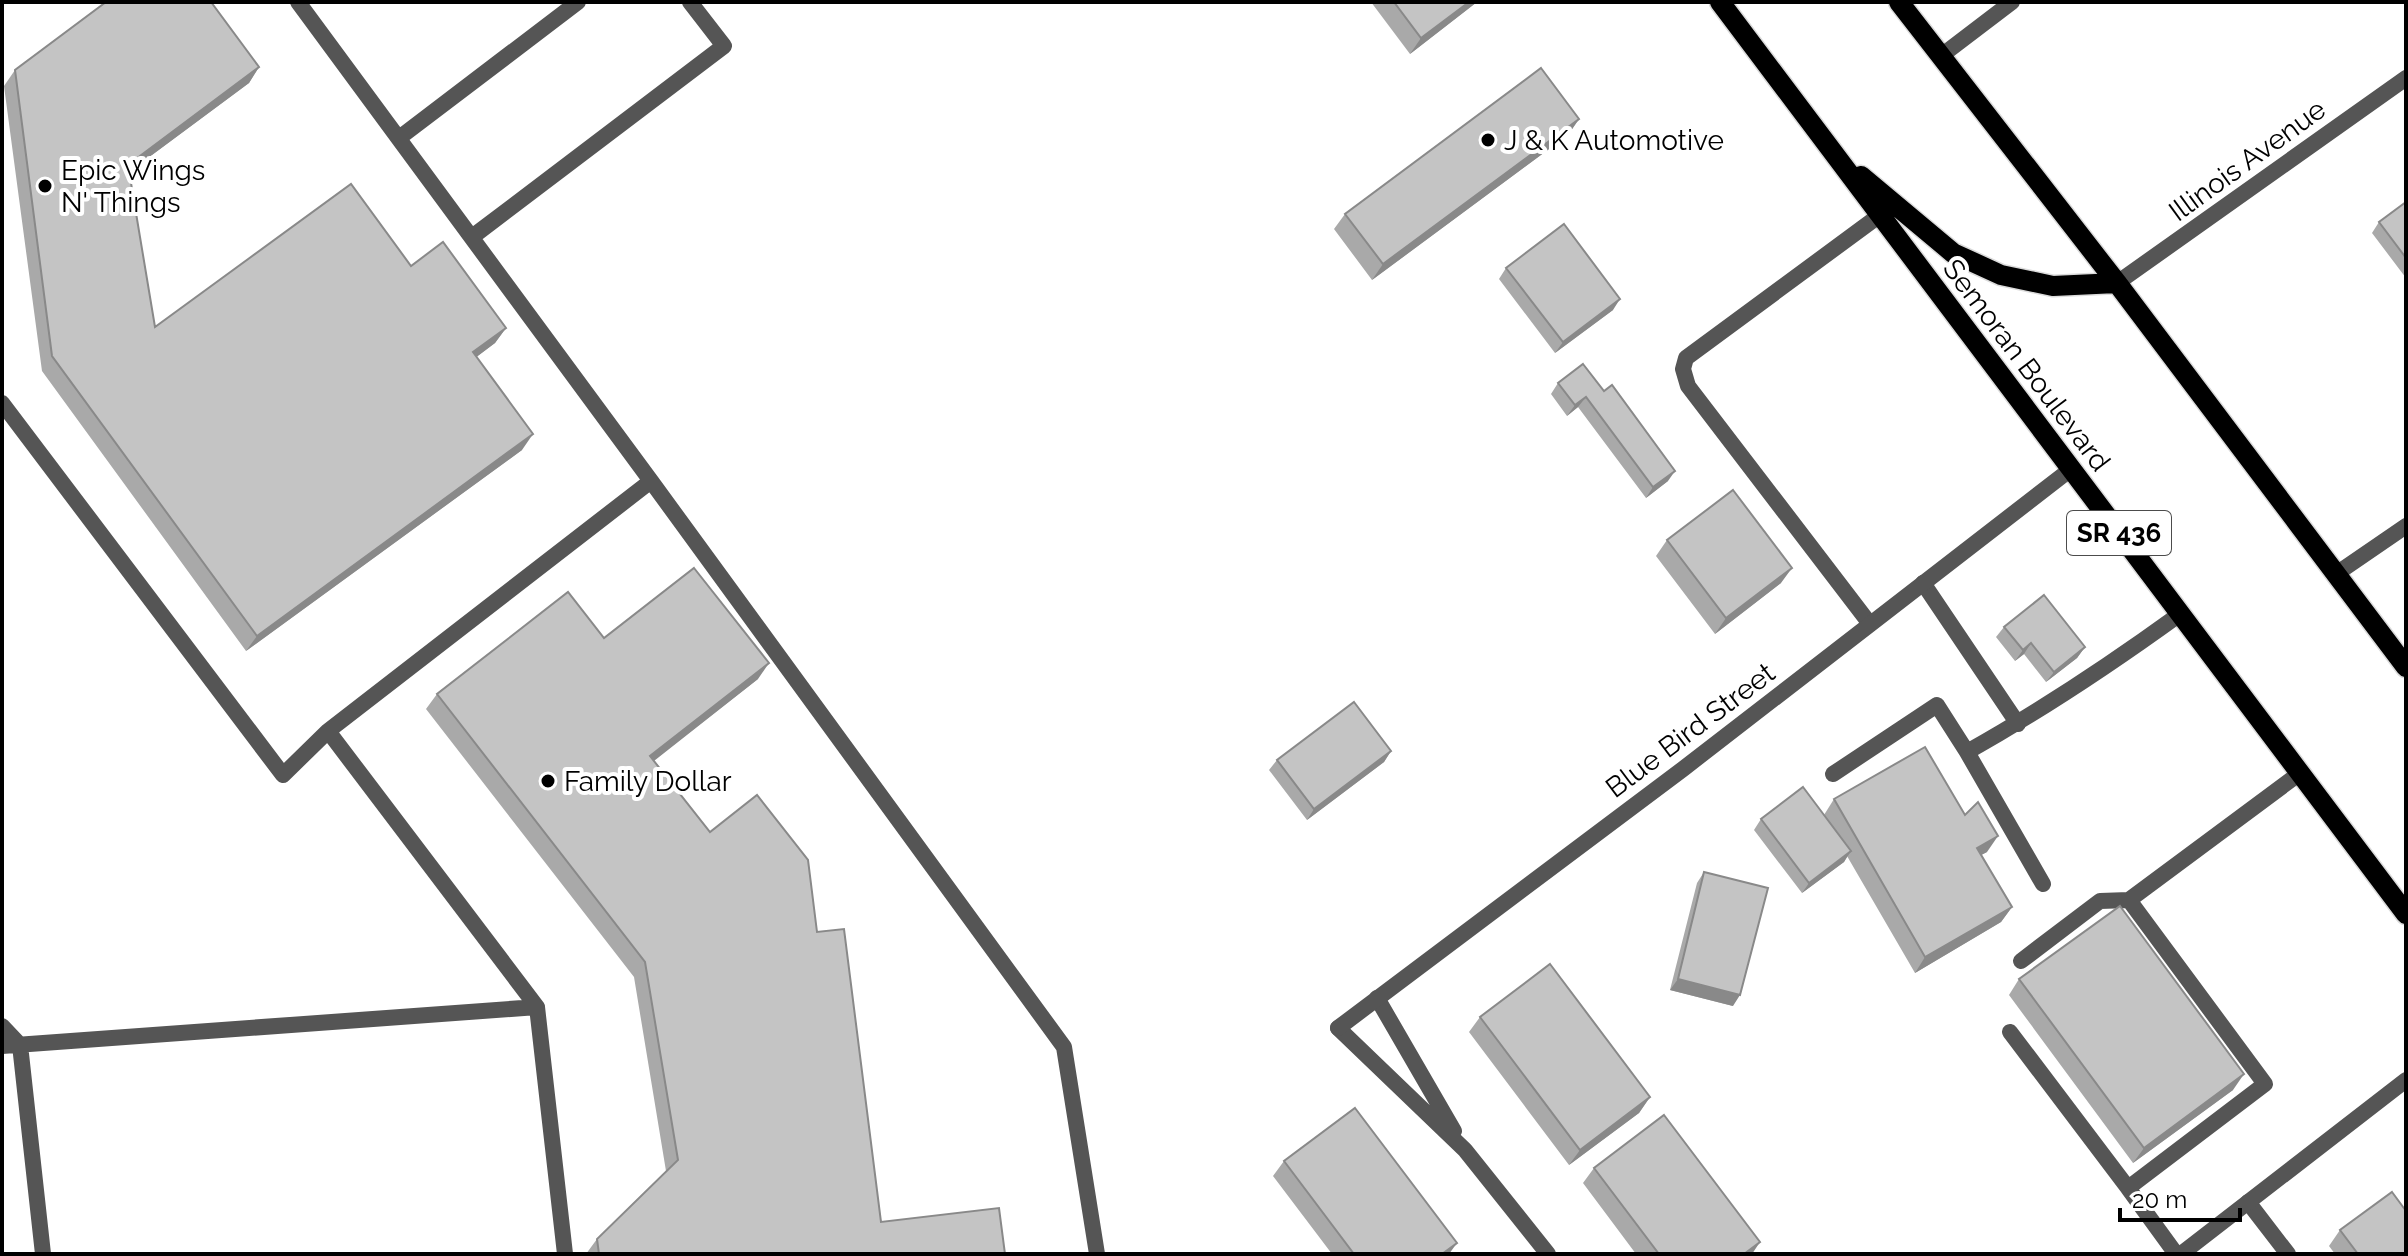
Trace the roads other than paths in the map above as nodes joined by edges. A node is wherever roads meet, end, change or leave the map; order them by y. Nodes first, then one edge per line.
1 (298, 2) edge
2 (578, 2) edge
3 (690, 2) edge
4 (1720, 2) edge
5 (1899, 2) edge
6 (2012, 2) edge
7 (1941, 56) junction
8 (2406, 78) edge
9 (399, 138) junction
10 (1833, 152) junction
11 (1880, 215) junction
12 (472, 237) junction
13 (2117, 283) junction
14 (2, 403) edge
15 (2071, 469) junction
16 (651, 481) junction
17 (2406, 526) edge
18 (2336, 574) junction
19 (1923, 583) junction
20 (2180, 614) junction
21 (1870, 624) junction
22 (2406, 667) edge
23 (2018, 724) junction
24 (328, 731) junction
25 (1967, 752) junction
26 (2300, 773) junction
27 (1833, 774) dead end
28 (2043, 884) dead end
29 (2129, 900) junction
30 (2406, 914) edge
31 (2021, 961) dead end
32 (1377, 998) junction
33 (537, 1007) junction
34 (2, 1026) edge
35 (2010, 1032) dead end
36 (20, 1045) junction
37 (2, 1046) edge
38 (2406, 1080) edge
39 (1465, 1150) junction
40 (2128, 1188) junction
41 (2248, 1202) junction
42 (43, 1254) edge
43 (565, 1254) edge
44 (1097, 1254) edge
45 (1548, 1254) edge
46 (2179, 1254) edge
47 (2288, 1254) edge

1 - 9 street
2 - 9 street
3 - 12 street
4 - 10 main road, Semoran Boulevard / SR 436
5 - 7 main road
6 - 7 street
7 - 13 main road
8 - 13 street, Illinois Avenue
9 - 12 street
10 - 11 main road, Semoran Boulevard / SR 436
10 - 13 main road
11 - 15 main road, Semoran Boulevard / SR 436
11 - 21 street
12 - 16 street
13 - 18 main road
14 - 24 street
15 - 19 street, Blue Bird Street
15 - 20 main road, Semoran Boulevard / SR 436
16 - 24 street
16 - 44 street
17 - 18 street
18 - 22 main road
19 - 21 street, Blue Bird Street
19 - 23 street
20 - 23 street
20 - 26 main road, Semoran Boulevard / SR 436
21 - 32 street, Blue Bird Street
23 - 25 street
24 - 33 street
25 - 27 street
25 - 28 street
26 - 29 street
26 - 30 main road, Semoran Boulevard / SR 436
29 - 31 street
29 - 40 street
32 - 39 street
32 - 39 street, Blue Bird Street
33 - 36 street
33 - 43 street
34 - 36 street
35 - 40 street
36 - 37 street
36 - 42 street
38 - 41 street
39 - 45 street
40 - 46 street
41 - 46 street
41 - 47 street

